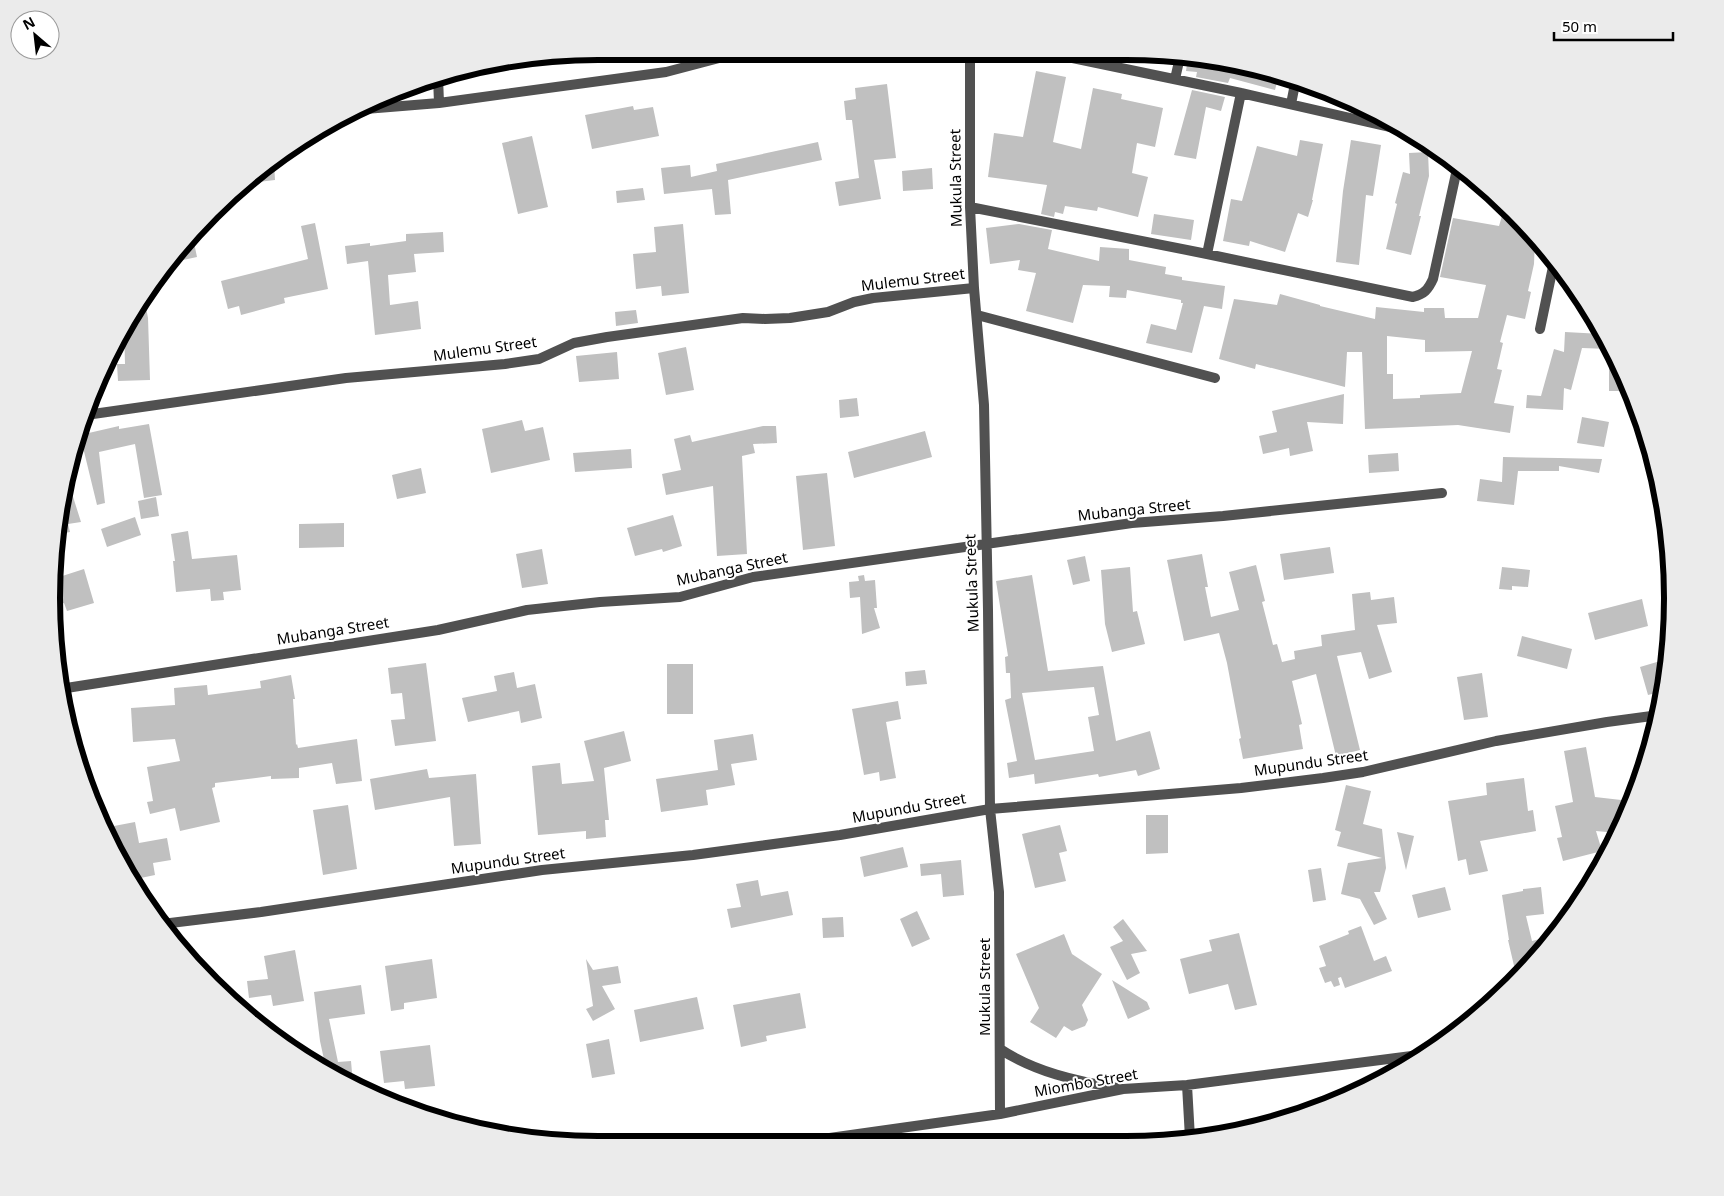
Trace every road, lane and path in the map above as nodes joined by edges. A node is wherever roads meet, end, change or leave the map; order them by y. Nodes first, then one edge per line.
1 (712, 60) edge
2 (970, 60) edge
3 (1091, 60) edge
4 (1178, 63) edge
5 (1175, 79) junction
6 (438, 85) edge
7 (1294, 87) edge
8 (1241, 92) junction
9 (439, 103) junction
10 (1291, 104) junction
11 (376, 108) edge
12 (1378, 123) edge
13 (1456, 173) edge
14 (970, 207) junction
15 (1207, 254) junction
16 (1552, 269) edge
17 (974, 288) junction
18 (976, 315) junction
19 (1540, 329) dead end
20 (1215, 378) dead end
21 (93, 414) edge
22 (1442, 493) dead end
23 (986, 544) junction
24 (68, 688) edge
25 (1651, 716) edge
26 (990, 809) junction
27 (169, 923) edge
28 (1000, 1049) junction
29 (1407, 1057) edge
30 (1188, 1085) junction
31 (1122, 1089) junction
32 (1000, 1114) junction
33 (1190, 1132) edge
34 (844, 1136) edge

1 - 9 street
2 - 14 street, Mukula Street
3 - 5 street
4 - 5 street
5 - 8 street
6 - 9 street
7 - 10 street
8 - 10 street
8 - 15 street
9 - 11 street
10 - 12 street
13 - 15 street
14 - 15 street
14 - 17 street, Mukula Street
16 - 19 street
17 - 18 street, Mukula Street
17 - 21 street, Mulemu Street
18 - 20 street
18 - 23 street, Mukula Street
22 - 23 street, Mubanga Street
23 - 24 street, Mubanga Street
23 - 26 street, Mukula Street
25 - 26 street, Mupundu Street
26 - 27 street, Mupundu Street
26 - 28 street, Mukula Street
28 - 31 street
28 - 32 street, Mukula Street
29 - 30 street, Miombo Street
30 - 31 street, Miombo Street
30 - 33 street
31 - 32 street, Miombo Street
32 - 34 street, Miombo Street

